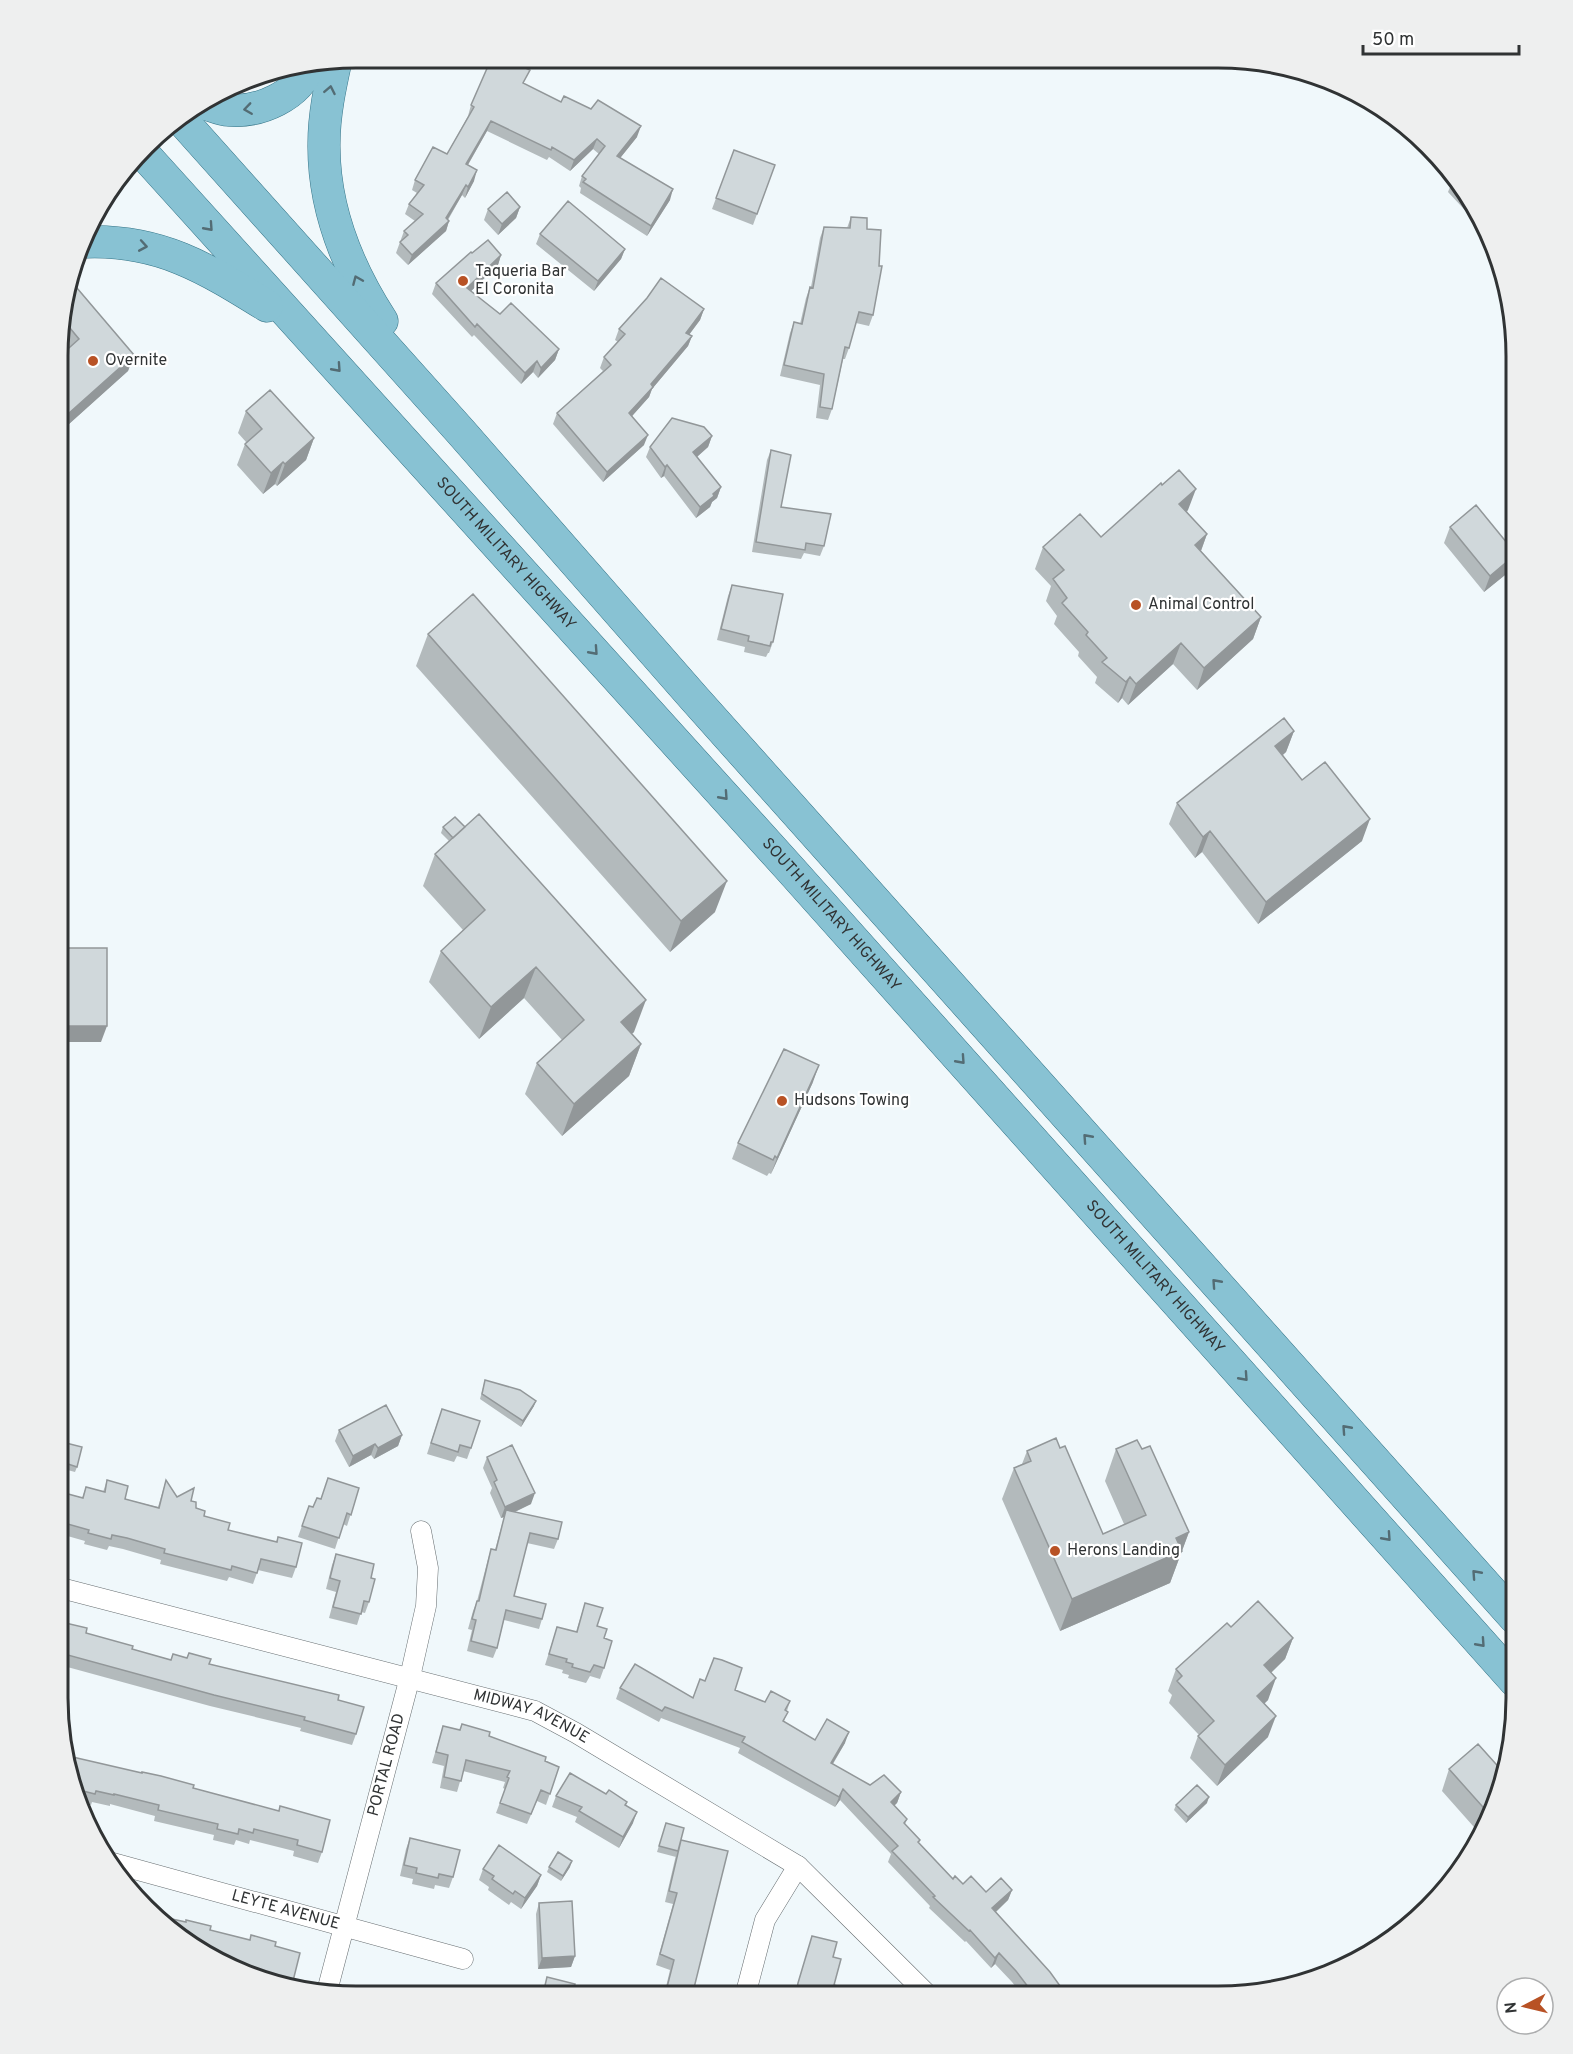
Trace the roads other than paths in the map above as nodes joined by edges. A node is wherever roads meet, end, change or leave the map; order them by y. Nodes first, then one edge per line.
1 (334, 68) edge
2 (307, 72) edge
3 (211, 106) edge
4 (185, 123) edge
5 (147, 157) edge
6 (91, 242) edge
7 (297, 325) junction
8 (461, 432) junction
9 (421, 1531) dead end
10 (68, 1590) edge
11 (1506, 1608) edge
12 (1506, 1671) edge
13 (410, 1677) junction
14 (120, 1865) edge
15 (798, 1866) junction
16 (343, 1925) junction
17 (463, 1959) dead end
18 (328, 1985) edge
19 (748, 1986) edge
20 (919, 1986) edge

8 -> 1 main road
2 -> 3 main road
4 - 8 main road
5 -> 7 main road, SOUTH MILITARY HIGHWAY
6 -> 7 main road
7 -> 12 main road, SOUTH MILITARY HIGHWAY
11 -> 8 main road
9 - 13 street, PORTAL ROAD
10 - 13 street, MIDWAY AVENUE
13 - 15 street, MIDWAY AVENUE
13 - 16 street, PORTAL ROAD
14 - 16 street, LEYTE AVENUE
15 - 19 street
15 - 20 street, MIDWAY AVENUE
16 - 17 street, LEYTE AVENUE
16 - 18 street, PORTAL ROAD

